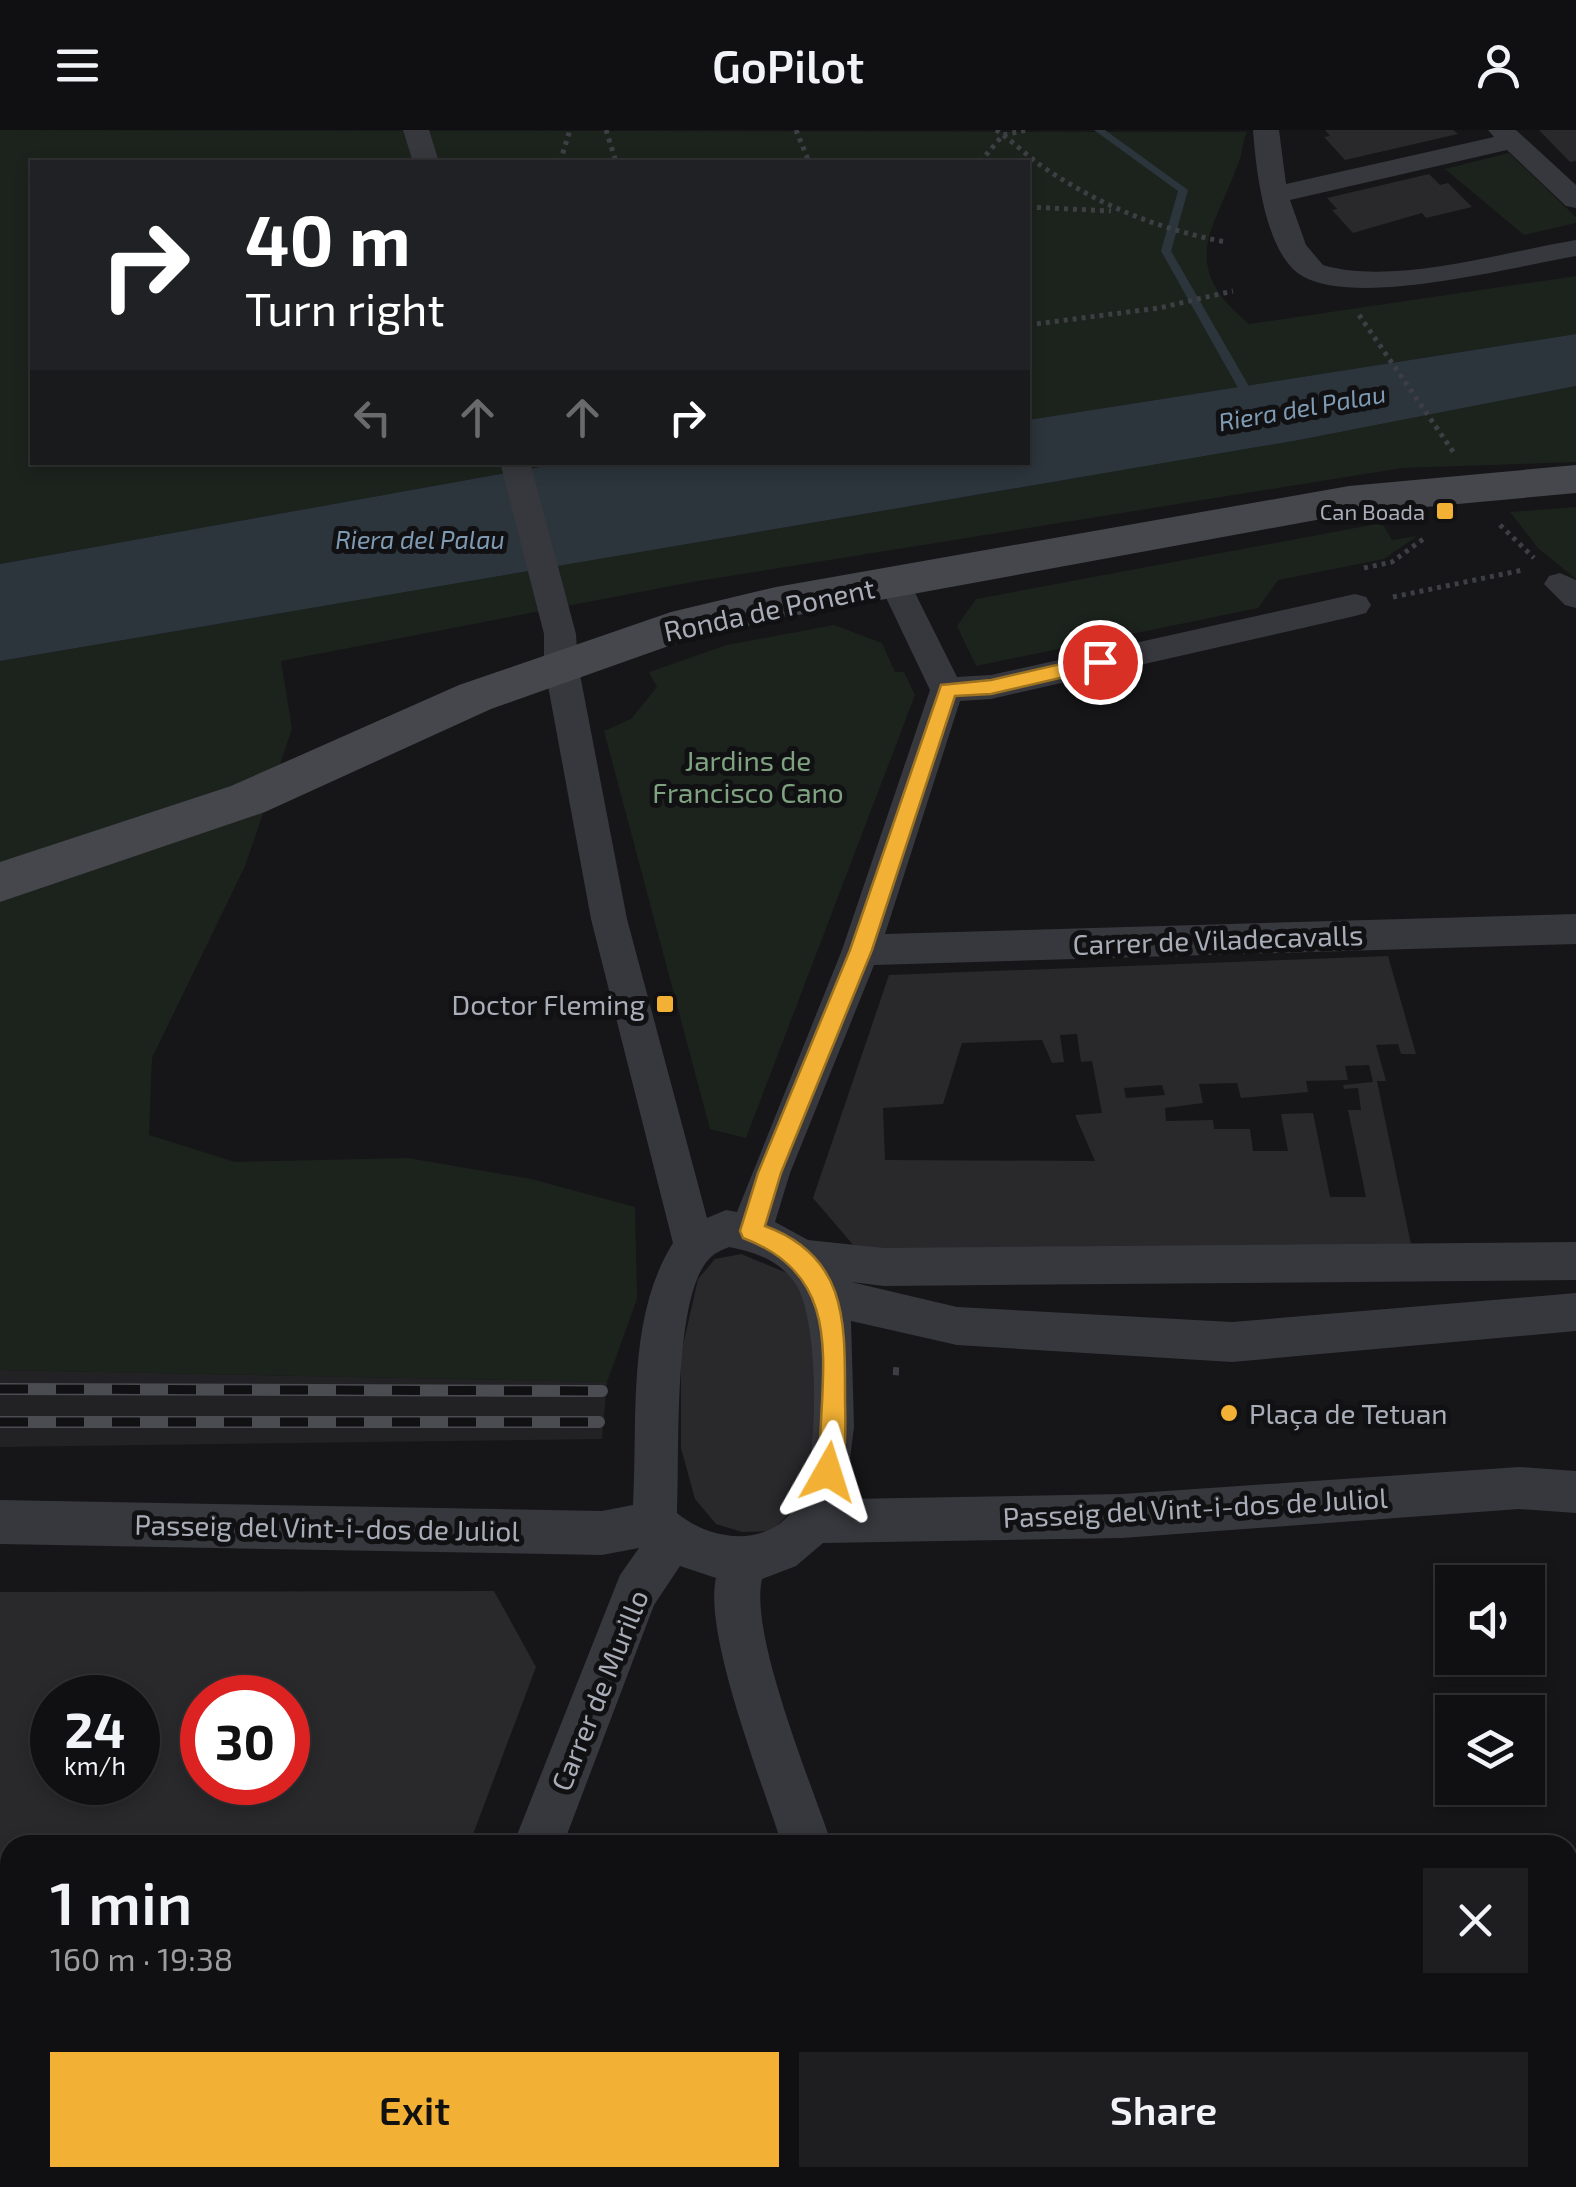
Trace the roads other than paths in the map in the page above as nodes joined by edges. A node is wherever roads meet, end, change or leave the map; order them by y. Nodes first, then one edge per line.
1 (416, 130) edge
2 (1266, 130) edge
3 (1507, 135) edge
4 (425, 160) edge
5 (1275, 195) junction
6 (1576, 200) edge
7 (1576, 248) edge
8 (516, 465) edge
9 (1576, 479) edge
10 (895, 583) junction
11 (1355, 605) dead end
12 (561, 649) junction
13 (948, 690) junction
14 (0, 882) edge
15 (1576, 929) edge
16 (861, 950) junction
17 (752, 1231) junction
18 (694, 1246) junction
19 (1576, 1261) edge
20 (812, 1274) junction
21 (1576, 1312) edge
22 (1576, 1492) edge
23 (814, 1521) junction
24 (0, 1522) edge
25 (663, 1532) junction
26 (744, 1561) junction
27 (542, 1835) edge
28 (804, 1835) edge

1 - 4 street
2 - 5 street
3 - 5 street
3 - 6 street
5 - 7 street
8 - 12 street
9 - 10 main road, Ronda de Ponent
10 - 12 main road, Ronda de Ponent
10 - 13 street
11 - 13 street
12 - 14 main road, Ronda de Ponent
12 - 18 street
13 - 16 street
15 - 16 street, Carrer de Viladecavalls
16 - 17 street
17 - 18 street
17 - 20 street
18 - 25 street
19 - 20 street
20 - 21 street
20 - 23 street
22 - 23 street, Passeig del Vint-i-dos de Juliol
23 - 26 street
24 - 25 street, Passeig del Vint-i-dos de Juliol
25 - 26 street
25 - 27 street, Carrer de Murillo
26 - 28 street

